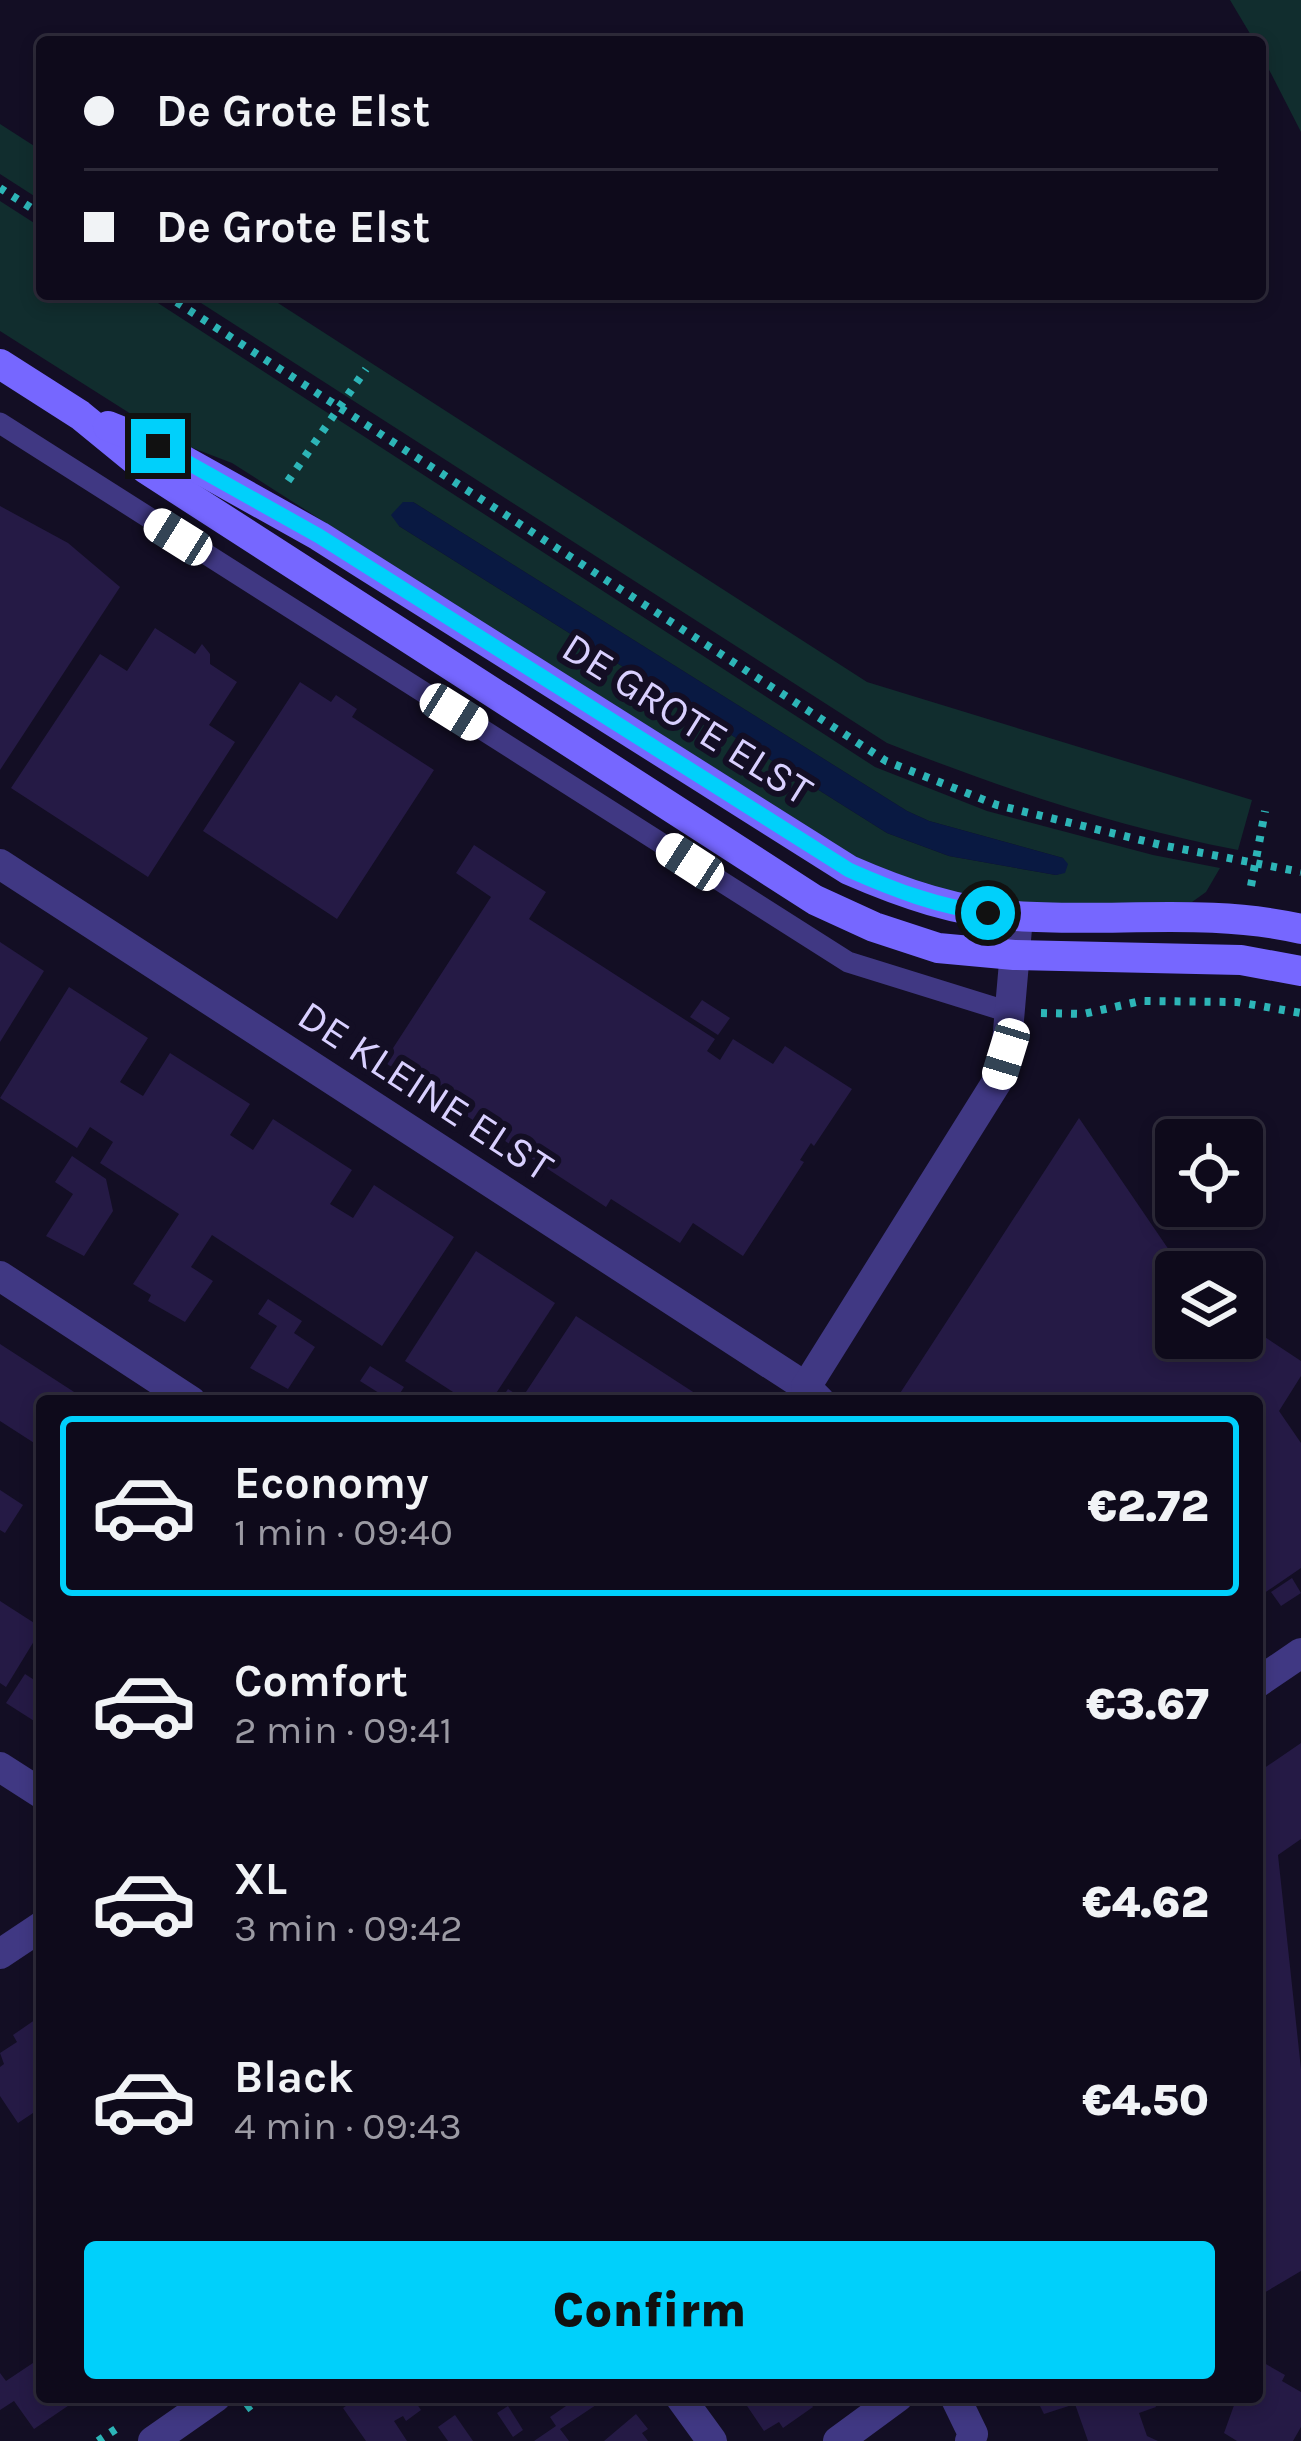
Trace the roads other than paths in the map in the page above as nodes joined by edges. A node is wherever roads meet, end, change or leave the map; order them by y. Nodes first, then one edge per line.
1 (0, 364) edge
2 (80, 416) junction
3 (0, 423) edge
4 (0, 864) edge
5 (1018, 916) junction
6 (1301, 929) edge
7 (1014, 955) junction
8 (1301, 971) edge
9 (1009, 1012) junction
10 (0, 1276) edge
11 (813, 1394) edge
12 (182, 1395) edge
13 (1301, 1653) edge
14 (1263, 1679) edge
15 (0, 1767) edge
16 (36, 1790) edge
17 (36, 1930) edge
18 (0, 1954) edge
19 (207, 2403) edge
20 (684, 2403) edge
21 (890, 2403) edge
22 (958, 2403) edge
23 (978, 2439) edge
24 (153, 2441) edge
25 (712, 2441) edge
26 (838, 2441) edge

1 - 2 main road, DE GROTE ELST
2 - 5 main road, DE GROTE ELST
2 - 7 main road, DE GROTE ELST
3 - 9 lane
4 - 11 street, DE KLEINE ELST
5 - 6 main road, DE GROTE ELST
5 - 7 street, DE KLEINE ELST
7 - 8 main road, DE GROTE ELST
7 - 9 street, DE KLEINE ELST
9 - 11 street, DE KLEINE ELST
10 - 12 street
13 - 14 street
15 - 16 street
17 - 18 street
19 - 24 street
20 - 25 street
21 - 26 street
22 - 23 street

